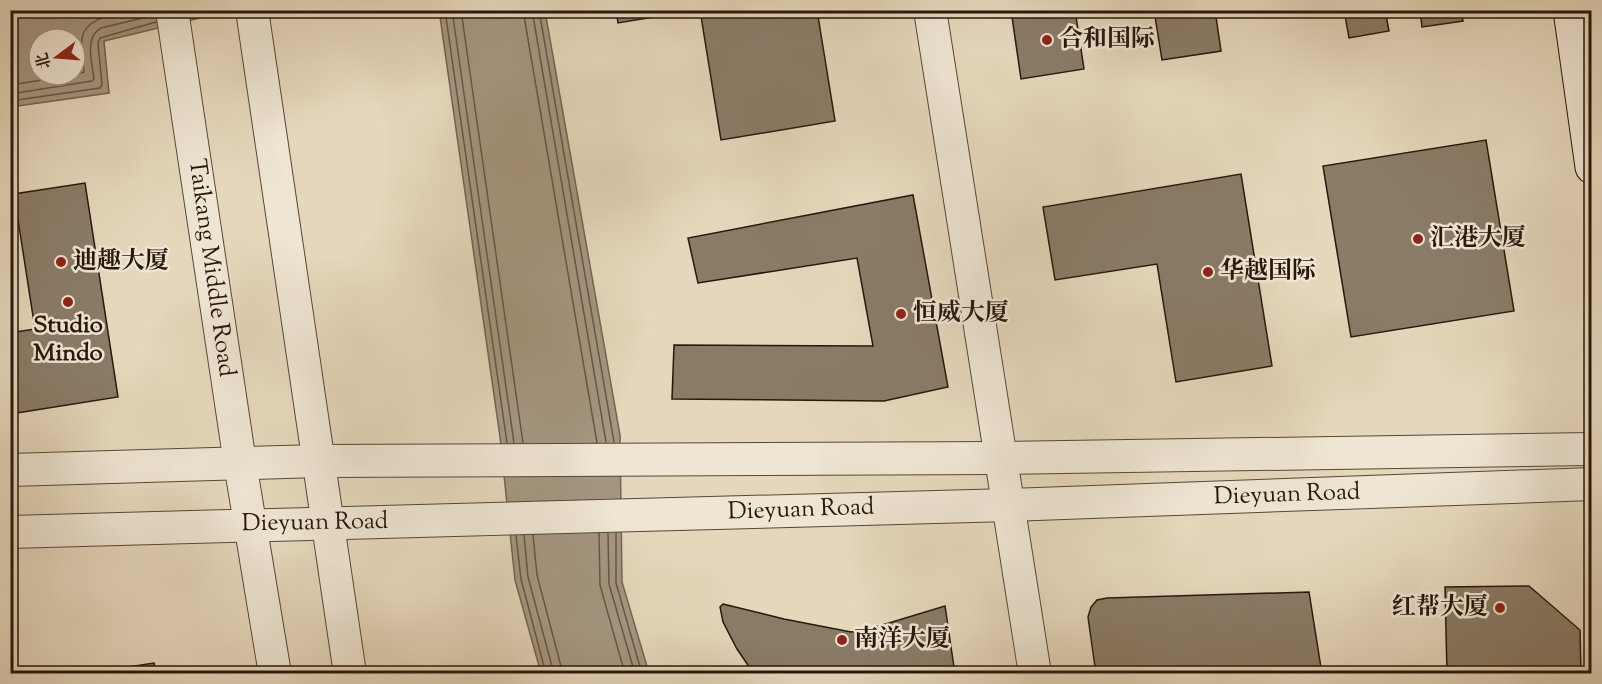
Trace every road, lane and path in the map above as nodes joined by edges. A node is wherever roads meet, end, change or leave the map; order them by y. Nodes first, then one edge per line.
1 (172, 10) edge
2 (252, 10) edge
3 (930, 10) edge
4 (1570, 10) edge
5 (1592, 167) edge
6 (1592, 449) edge
7 (1000, 458) junction
8 (318, 461) junction
9 (240, 463) junction
10 (10, 470) edge
11 (1592, 484) edge
12 (1009, 505) junction
13 (327, 523) junction
14 (250, 525) junction
15 (10, 532) edge
16 (275, 674) edge
17 (350, 674) edge
18 (1035, 674) edge

1 - 9 street, Taikang Middle Road
2 - 8 street
3 - 7 street
4 - 5 main road
6 - 7 street, Dieyuan Road
7 - 8 street, Dieyuan Road
7 - 12 street
8 - 9 street, Dieyuan Road
8 - 13 street
9 - 10 street, Dieyuan Road
9 - 14 street, Taikang Middle Road
11 - 12 street, Dieyuan Road
12 - 13 street, Dieyuan Road
12 - 18 street
13 - 14 street, Dieyuan Road
13 - 17 street
14 - 15 street, Dieyuan Road
14 - 16 street, Taikang Middle Road

